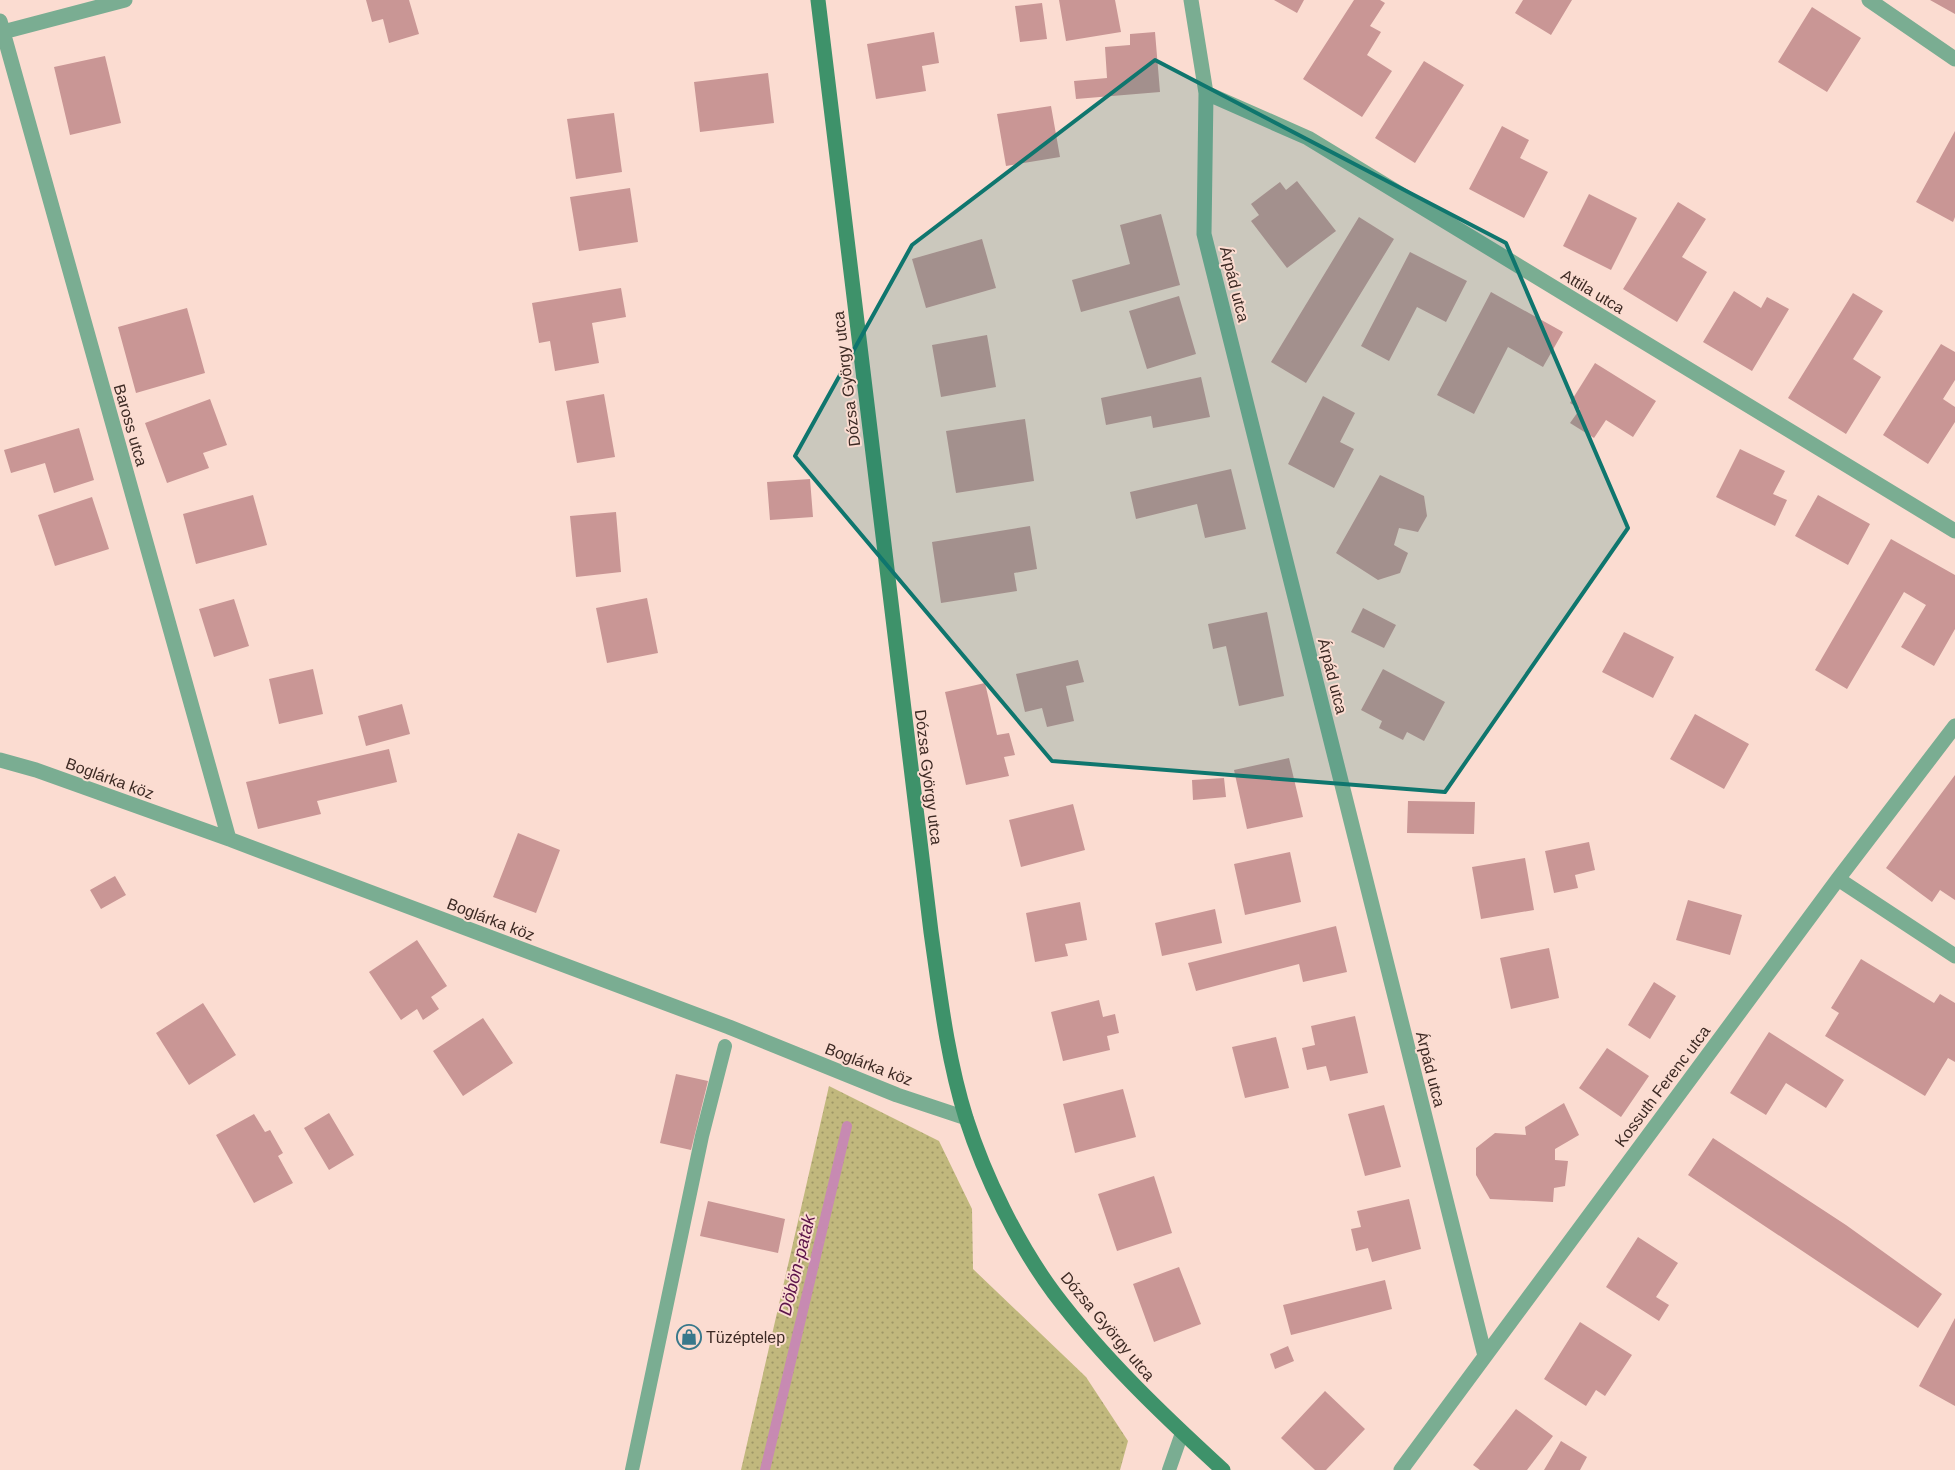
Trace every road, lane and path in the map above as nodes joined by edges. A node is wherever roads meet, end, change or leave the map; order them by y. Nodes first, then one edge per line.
1 (125, 0) edge
2 (818, 0) edge
3 (1191, 0) edge
4 (1869, 0) edge
5 (1, 26) edge
6 (1955, 59) edge
7 (1206, 93) junction
8 (1955, 531) edge
9 (1955, 726) edge
10 (0, 760) edge
11 (229, 839) junction
12 (1838, 879) junction
13 (1955, 956) edge
14 (726, 1046) dead end
15 (966, 1118) junction
16 (1485, 1356) junction
17 (1182, 1433) junction
18 (632, 1470) edge
19 (1169, 1470) edge
20 (1223, 1470) edge
21 (1401, 1470) edge

1 - 5 street
2 - 15 main road, Dózsa György utca
3 - 7 street, Árpád utca
4 - 6 street
5 - 11 street, Baross utca
7 - 8 street, Attila utca
7 - 16 street, Árpád utca
9 - 12 street, Kossuth Ferenc utca
10 - 11 street, Boglárka köz
11 - 15 street, Boglárka köz
12 - 13 street
12 - 16 street, Kossuth Ferenc utca
14 - 18 lane
15 - 17 main road, Dózsa György utca
16 - 21 street, Kossuth Ferenc utca
17 - 19 lane
17 - 20 main road, Dózsa György utca

